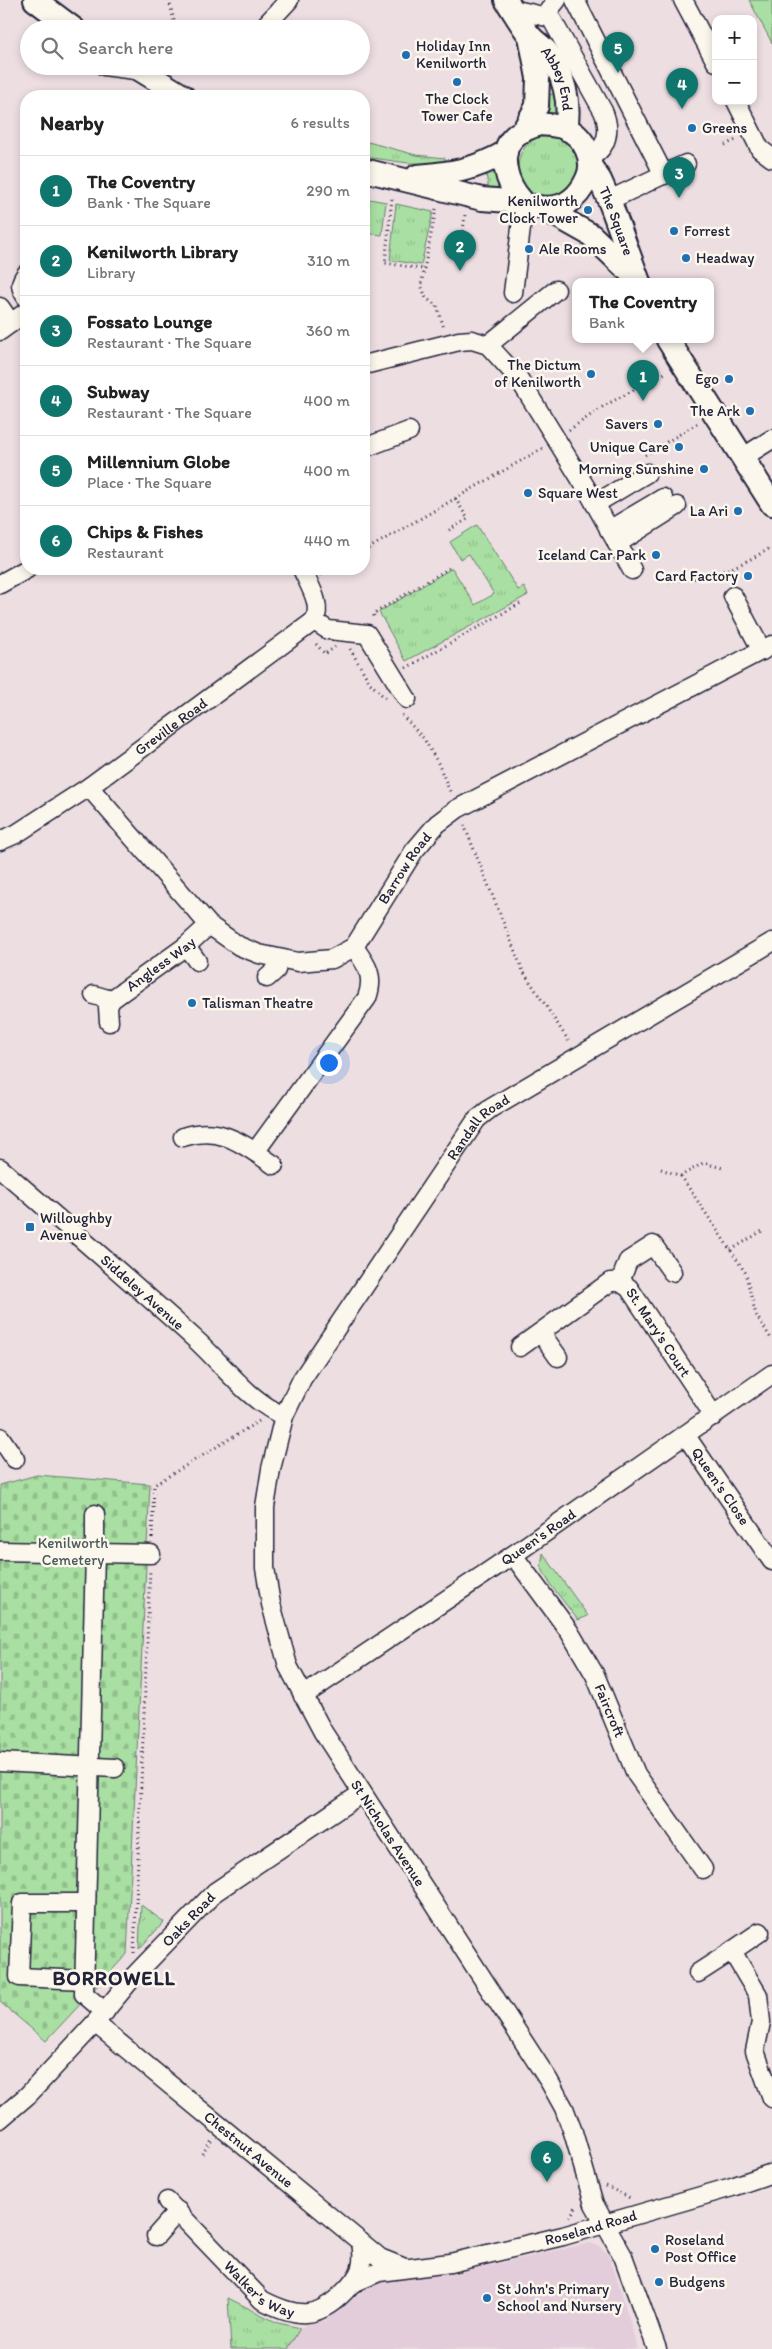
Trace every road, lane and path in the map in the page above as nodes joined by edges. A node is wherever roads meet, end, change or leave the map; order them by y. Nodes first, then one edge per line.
1 (35, 0) edge
2 (169, 0) edge
3 (289, 0) edge
4 (575, 0) edge
5 (683, 0) edge
6 (509, 4) edge
7 (62, 20) edge
8 (174, 20) edge
9 (270, 20) edge
10 (530, 36) junction
11 (715, 60) edge
12 (149, 75) edge
13 (173, 90) edge
14 (738, 105) edge
15 (744, 119) junction
16 (566, 128) junction
17 (523, 131) junction
18 (772, 144) edge
19 (506, 152) junction
20 (772, 158) edge
21 (590, 162) junction
22 (686, 164) dead end
23 (370, 171) edge
24 (664, 174) junction
25 (398, 177) junction
26 (618, 196) dead end
27 (392, 198) dead end
28 (531, 205) junction
29 (436, 208) dead end
30 (466, 212) dead end
31 (463, 231) dead end
32 (423, 269) junction
33 (636, 278) edge
34 (637, 278) edge
35 (556, 290) dead end
36 (513, 293) dead end
37 (0, 307) edge
38 (20, 316) edge
39 (6, 327) edge
40 (445, 343) junction
41 (670, 343) edge
42 (488, 344) junction
43 (370, 363) edge
44 (669, 371) dead end
45 (409, 430) dead end
46 (772, 439) edge
47 (557, 440) junction
48 (370, 446) edge
49 (748, 455) junction
50 (648, 472) dead end
51 (455, 498) junction
52 (670, 502) dead end
53 (595, 504) junction
54 (772, 504) edge
55 (449, 530) dead end
56 (613, 537) junction
57 (772, 547) edge
58 (370, 548) edge
59 (452, 567) dead end
60 (632, 570) dead end
61 (20, 573) edge
62 (305, 575) edge
63 (669, 581) dead end
64 (0, 584) edge
65 (732, 596) dead end
66 (521, 603) dead end
67 (374, 616) dead end
68 (314, 621) junction
69 (349, 647) dead end
70 (767, 648) edge
71 (392, 676) junction
72 (390, 704) dead end
73 (402, 705) joint
74 (89, 786) junction
75 (457, 809) junction
76 (0, 841) edge
77 (209, 925) junction
78 (772, 942) edge
79 (186, 946) junction
80 (354, 947) junction
81 (279, 959) junction
82 (197, 961) dead end
83 (266, 978) dead end
84 (109, 1022) dead end
85 (578, 1056) junction
86 (182, 1137) dead end
87 (256, 1152) junction
88 (274, 1165) dead end
89 (0, 1168) edge
90 (723, 1168) dead end
91 (661, 1169) dead end
92 (681, 1176) junction
93 (762, 1231) dead end
94 (731, 1250) junction
95 (672, 1272) dead end
96 (620, 1282) junction
97 (541, 1333) junction
98 (772, 1340) edge
99 (520, 1347) dead end
100 (558, 1357) dead end
101 (772, 1374) edge
102 (279, 1414) junction
103 (714, 1416) junction
104 (686, 1436) junction
105 (0, 1437) edge
106 (15, 1459) dead end
107 (95, 1514) dead end
108 (0, 1551) edge
109 (95, 1553) junction
110 (151, 1554) junction
111 (513, 1555) junction
112 (772, 1561) edge
113 (303, 1696) junction
114 (0, 1762) edge
115 (90, 1767) junction
116 (115, 1768) dead end
117 (362, 1793) junction
118 (703, 1869) dead end
119 (86, 1903) junction
120 (760, 1932) dead end
121 (732, 1951) junction
122 (698, 1973) dead end
123 (133, 1977) junction
124 (84, 1980) junction
125 (100, 2018) junction
126 (772, 2098) edge
127 (1, 2117) edge
128 (772, 2173) edge
129 (599, 2182) dead end
130 (637, 2202) dead end
131 (605, 2224) junction
132 (156, 2236) dead end
133 (361, 2242) junction
134 (406, 2268) junction
135 (353, 2283) junction
136 (657, 2349) edge

1 - 7 main road
2 - 8 path
3 - 9 street
4 - 24 street
5 - 11 street
6 - 10 main road, Abbey End
6 - 21 street
10 - 16 main road, Abbey End
10 - 17 main road, Abbey End
12 - 13 main road
14 - 15 street
15 - 18 street
15 - 20 street
16 - 17 main road
16 - 21 main road
17 - 19 main road
19 - 25 main road
19 - 28 main road
21 - 28 main road
21 - 34 main road, The Square
22 - 24 street, The Square
23 - 25 main road
24 - 26 street, The Square
25 - 28 main road
27 - 32 path
28 - 33 main road, The Square
28 - 36 street
29 - 32 path
30 - 31 path
32 - 40 path
35 - 42 street
37 - 39 street
38 - 39 street
40 - 42 street
40 - 43 street
41 - 49 main road
42 - 47 street
44 - 47 path
45 - 48 street
46 - 49 street
47 - 51 path
47 - 53 street
49 - 54 main road
50 - 53 street
51 - 55 path
51 - 58 path
52 - 56 street
53 - 56 street
56 - 60 street
57 - 63 path
59 - 67 path
61 - 64 street
62 - 68 street
65 - 70 street
66 - 71 path
68 - 71 street
68 - 74 street, Greville Road
69 - 72 path
70 - 75 street, Barrow Road
71 - 73 street
73 - 75 path
74 - 76 street, Greville Road
74 - 77 street, Barrow Road
75 - 80 street, Barrow Road
75 - 85 path
77 - 79 street, Angless Way
77 - 81 street, Barrow Road
78 - 85 street, Randall Road
79 - 82 street
79 - 84 street, Angless Way
80 - 81 street, Barrow Road
80 - 87 street
81 - 83 street
85 - 102 street, Randall Road
86 - 87 street
87 - 88 street
89 - 102 street, Siddeley Avenue
90 - 92 path
91 - 92 path
92 - 94 path
93 - 94 path
94 - 98 path
95 - 96 street
96 - 97 street, St. Mary's Court
96 - 103 street, St. Mary's Court
97 - 99 street, St. Mary's Court
97 - 100 street
101 - 103 street, Queen's Road
102 - 110 path
102 - 113 street, St Nicholas Avenue
103 - 104 street, Queen's Road
104 - 111 street, Queen's Road
104 - 112 street, Queen's Close
105 - 106 street
107 - 109 street
108 - 109 street
109 - 110 street
109 - 115 street
110 - 123 path
111 - 113 street, Queen's Road
111 - 118 street, Faircroft
113 - 117 street, St Nicholas Avenue
114 - 115 street
115 - 116 street
115 - 119 street
117 - 123 street, Oaks Road
117 - 131 street, St Nicholas Avenue
119 - 124 street
119 - 124 street
120 - 121 street
121 - 122 street
121 - 126 street
123 - 125 street, Oaks Road
124 - 125 street, Chestnut Avenue
125 - 127 street, Oaks Road
125 - 133 street, Chestnut Avenue
128 - 131 street, Roseland Road
129 - 130 path
131 - 134 street, Roseland Road
131 - 136 street, St Nicholas Avenue
132 - 135 street, Walker's Way
133 - 134 street, Chestnut Avenue
133 - 135 street, Walker's Way
134 - 135 street, Walker's Way

